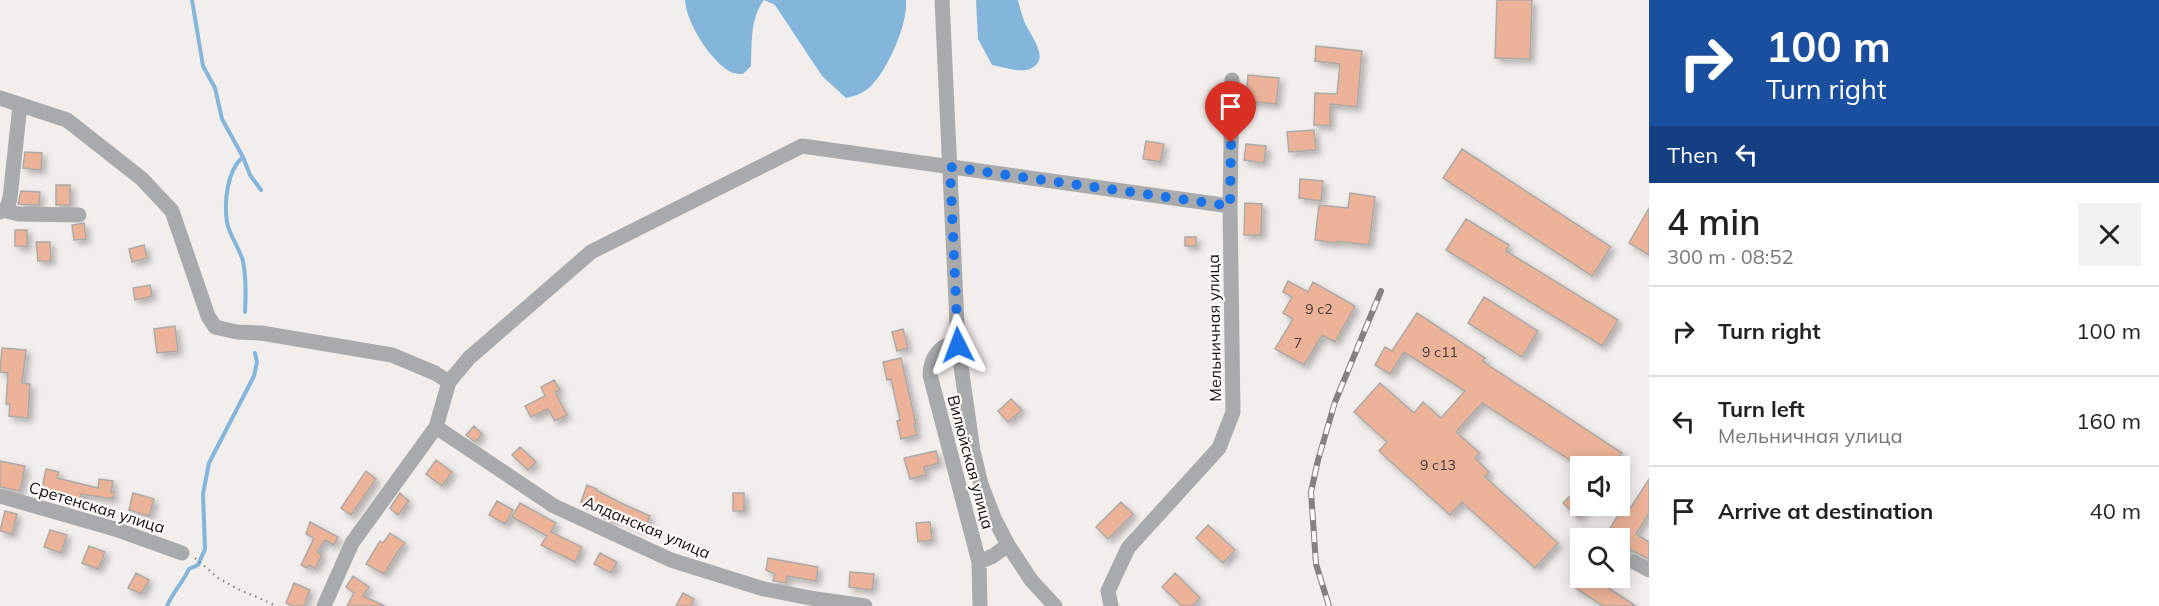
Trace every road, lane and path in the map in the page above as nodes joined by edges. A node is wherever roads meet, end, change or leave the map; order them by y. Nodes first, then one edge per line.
1 (942, 0) edge
2 (1232, 80) dead end
3 (0, 98) edge
4 (20, 105) junction
5 (950, 167) junction
6 (1230, 206) junction
7 (2, 211) edge
8 (78, 214) dead end
9 (958, 342) junction
10 (448, 382) junction
11 (436, 427) junction
12 (0, 496) edge
13 (1008, 545) junction
14 (188, 555) joint
15 (979, 562) junction
16 (1634, 562) dead end
17 (1649, 570) edge
18 (277, 606) edge
19 (324, 606) edge
20 (865, 606) edge
21 (980, 606) edge
22 (1055, 606) edge
23 (1111, 606) edge

1 - 5 street
2 - 6 street, Мельничная улица
3 - 4 street
4 - 7 street
4 - 10 street
5 - 6 street
5 - 9 street
5 - 10 street
6 - 23 street, Мельничная улица
7 - 8 street
9 - 13 street
9 - 15 street, Вилюйская улица
10 - 11 street
11 - 19 street
11 - 20 street, Алданская улица
12 - 14 street, Сретенская улица
13 - 15 street
13 - 22 street
14 - 18 path
15 - 21 street, Вилюйская улица
16 - 17 street

